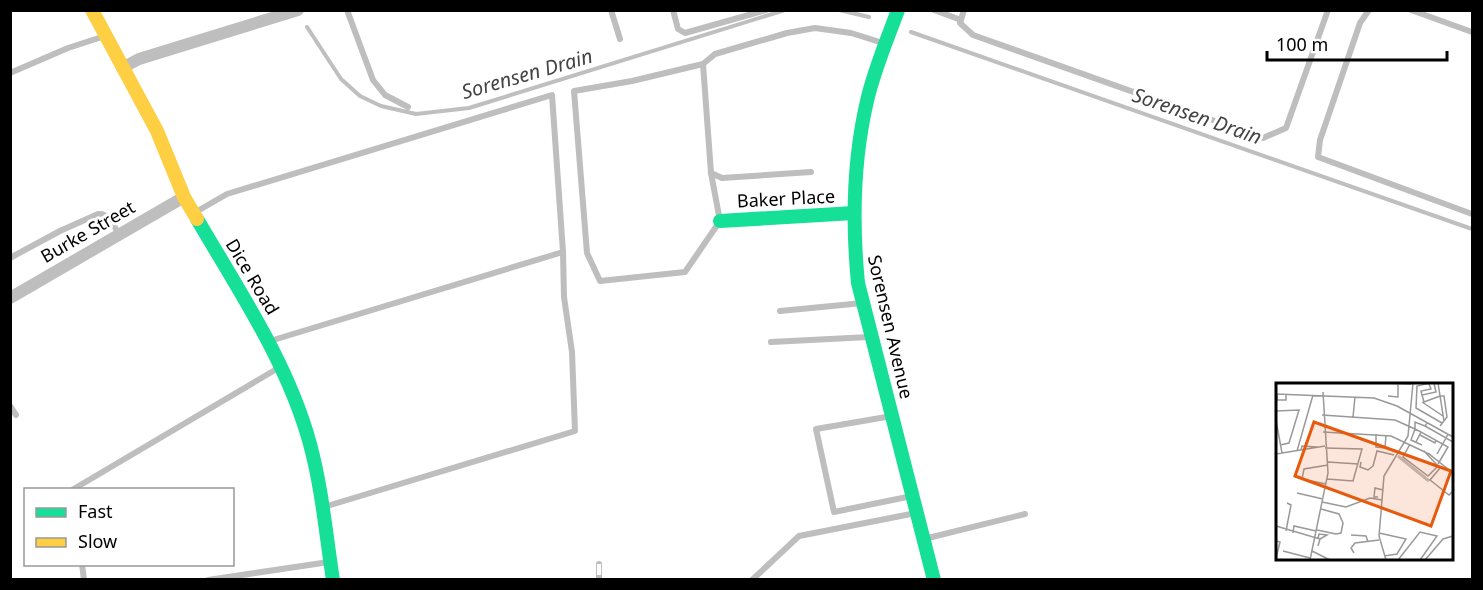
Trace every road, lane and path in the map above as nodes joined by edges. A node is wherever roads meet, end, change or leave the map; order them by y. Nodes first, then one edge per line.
1 (92, 10) edge
2 (298, 10) edge
3 (347, 10) edge
4 (611, 10) edge
5 (673, 10) edge
6 (766, 10) edge
7 (898, 10) edge
8 (934, 10) edge
9 (964, 10) edge
10 (1328, 10) edge
11 (1369, 10) edge
12 (1411, 10) edge
13 (276, 14) edge
14 (961, 20) junction
15 (1473, 32) edge
16 (105, 36) junction
17 (620, 39) dead end
18 (886, 44) junction
19 (703, 64) junction
20 (122, 68) junction
21 (10, 73) edge
22 (408, 107) dead end
23 (811, 172) dead end
24 (711, 173) junction
25 (184, 197) junction
26 (854, 213) junction
27 (194, 214) junction
28 (1473, 214) edge
29 (720, 220) junction
30 (119, 234) junction
31 (563, 252) junction
32 (10, 258) edge
33 (10, 297) edge
34 (864, 303) junction
35 (780, 311) dead end
36 (872, 337) junction
37 (269, 342) junction
38 (771, 342) dead end
39 (280, 367) junction
40 (10, 406) edge
41 (16, 415) dead end
42 (892, 416) junction
43 (74, 488) edge
44 (913, 496) junction
45 (323, 508) junction
46 (917, 513) junction
47 (1025, 514) dead end
48 (924, 540) junction
49 (331, 561) junction
50 (208, 579) edge
51 (333, 579) edge
52 (752, 579) edge
53 (934, 579) edge

1 - 16 street, Dice Road
2 - 13 street
3 - 22 lane
4 - 17 lane
5 - 6 lane
7 - 18 street, Sorensen Avenue
8 - 14 lane
9 - 14 lane
10 - 14 lane
11 - 28 lane
12 - 15 lane
13 - 20 street
16 - 20 street, Dice Road
16 - 21 lane
18 - 19 lane
18 - 26 street, Sorensen Avenue
19 - 24 lane
19 - 29 lane
20 - 25 street, Dice Road
23 - 24 lane
24 - 29 lane
25 - 27 street, Dice Road
25 - 30 street, Burke Street
26 - 29 street, Baker Place
26 - 34 street, Sorensen Avenue
27 - 31 lane
27 - 37 street, Dice Road
30 - 32 lane
30 - 33 street, Burke Street
31 - 37 lane
31 - 45 lane
34 - 35 lane
34 - 36 street, Sorensen Avenue
36 - 38 lane
36 - 42 street, Sorensen Avenue
37 - 39 street, Dice Road
39 - 43 lane
39 - 45 street, Dice Road
40 - 41 lane
42 - 44 street, Sorensen Avenue
42 - 44 lane
44 - 46 street, Sorensen Avenue
45 - 49 street, Dice Road
46 - 48 street, Sorensen Avenue
46 - 52 lane
47 - 48 lane
48 - 53 street, Sorensen Avenue
49 - 50 lane
49 - 51 street, Dice Road

